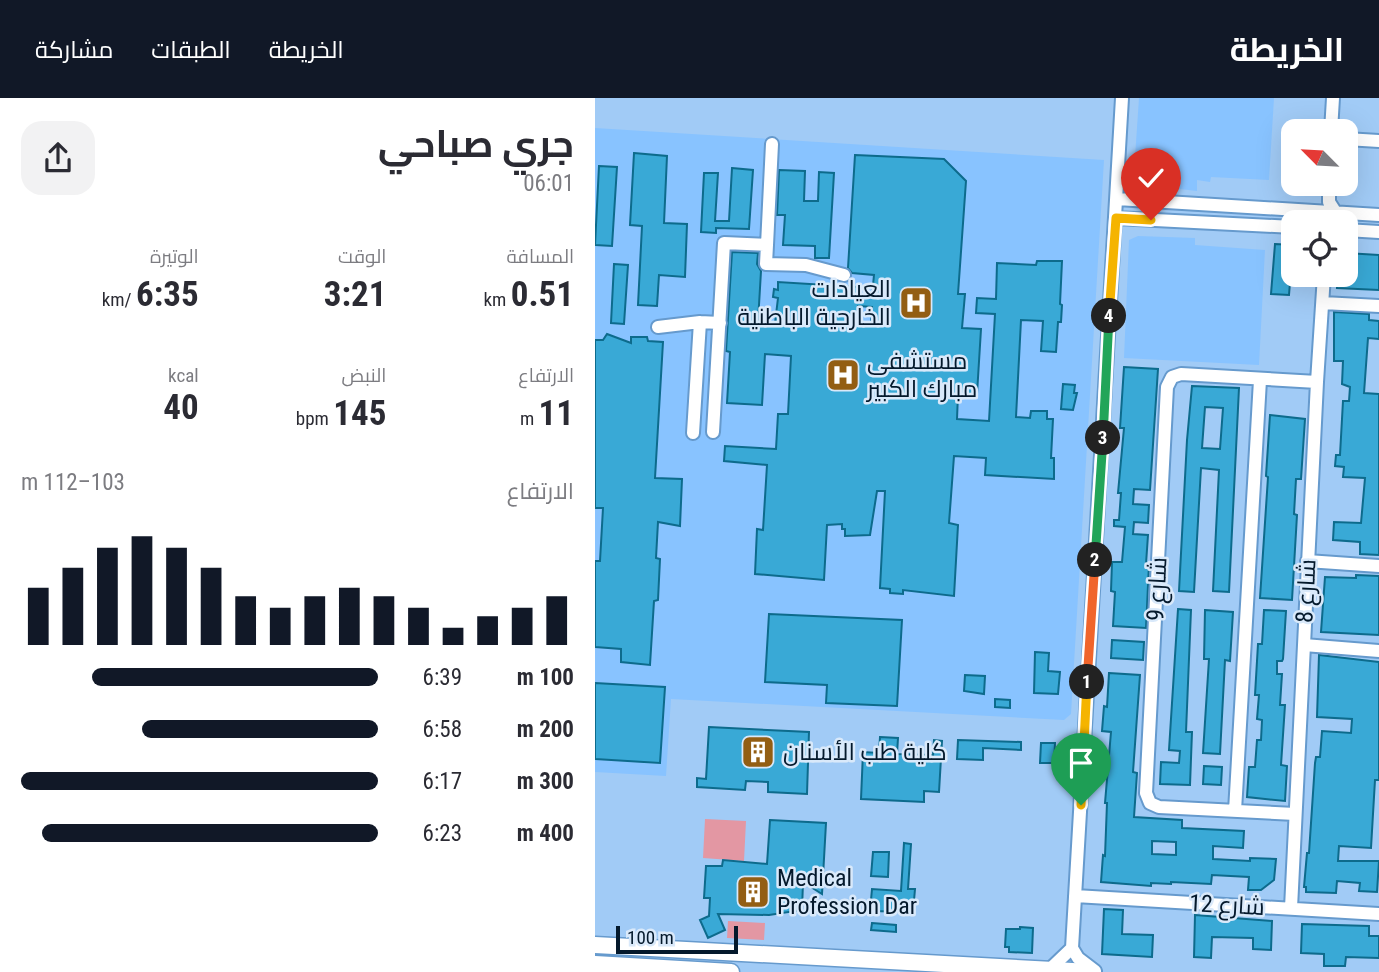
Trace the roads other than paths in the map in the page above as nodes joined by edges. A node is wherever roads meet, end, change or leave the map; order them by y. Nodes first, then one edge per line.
1 (1122, 98) edge
2 (1333, 98) edge
3 (1332, 119) edge
4 (1358, 140) edge
5 (1379, 141) edge
6 (772, 144) dead end
7 (1117, 199) junction
8 (1247, 208) junction
9 (1281, 210) edge
10 (1358, 214) edge
11 (1379, 215) edge
12 (1116, 218) junction
13 (1168, 221) junction
14 (1281, 227) edge
15 (1358, 231) edge
16 (1379, 232) edge
17 (767, 245) junction
18 (844, 275) dead end
19 (1323, 287) edge
20 (1322, 303) junction
21 (1379, 306) edge
22 (700, 322) junction
23 (720, 323) junction
24 (658, 327) dead end
25 (1260, 380) junction
26 (1317, 382) junction
27 (713, 432) dead end
28 (692, 433) dead end
29 (1307, 561) junction
30 (1379, 566) edge
31 (1304, 645) junction
32 (1379, 651) edge
33 (1235, 811) junction
34 (1296, 814) junction
35 (1075, 896) junction
36 (1291, 908) junction
37 (1379, 914) edge
38 (595, 944) edge
39 (1072, 948) junction
40 (595, 964) edge
41 (1049, 970) junction
42 (731, 972) edge
43 (1091, 972) edge
44 (1097, 972) edge

1 - 7 street
2 - 3 street
4 - 5 street
6 - 17 street
7 - 8 street
7 - 12 street
8 - 9 street
8 - 13 street
10 - 11 street
12 - 13 street
12 - 35 street
13 - 14 street
15 - 16 street
17 - 18 street
17 - 23 street
19 - 20 street, شارع 8
20 - 21 street
20 - 26 street, شارع 8
22 - 23 street
22 - 24 street
22 - 28 street
23 - 27 street
25 - 26 street, شارع 9
25 - 33 street
25 - 33 street, شارع 9
26 - 29 street, شارع 8
29 - 30 street
29 - 31 street, شارع 8
31 - 32 street
31 - 34 street, شارع 8
33 - 34 street, شارع 9
34 - 36 street, شارع 8
35 - 36 street, شارع 12
35 - 39 street
36 - 37 street, شارع 12
38 - 41 main road
39 - 41 street
39 - 44 street
40 - 42 main road
41 - 43 main road

